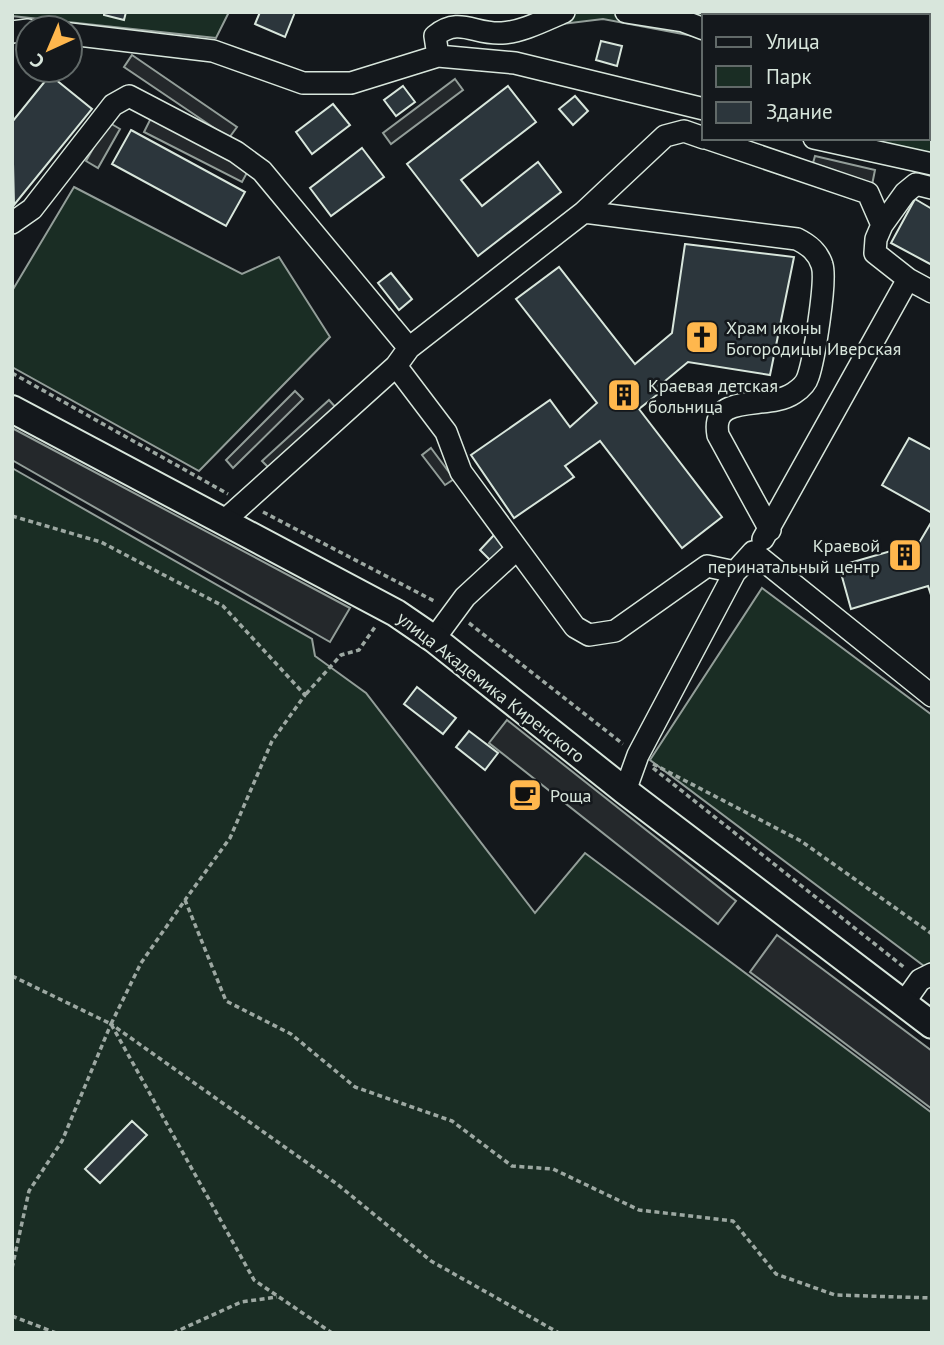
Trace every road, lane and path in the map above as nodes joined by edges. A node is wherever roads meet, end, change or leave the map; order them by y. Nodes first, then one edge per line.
1 (564, 12) edge
2 (626, 12) edge
3 (702, 28) edge
4 (84, 36) edge
5 (438, 56) junction
6 (702, 109) edge
7 (702, 137) edge
8 (711, 140) edge
9 (823, 140) edge
10 (932, 164) edge
11 (932, 188) edge
12 (584, 212) junction
13 (12, 223) edge
14 (882, 225) junction
15 (908, 279) junction
16 (932, 292) edge
17 (409, 348) junction
18 (396, 366) junction
19 (12, 409) edge
20 (12, 516) edge
21 (225, 520) junction
22 (771, 530) junction
23 (516, 550) junction
24 (753, 552) junction
25 (735, 572) junction
26 (383, 632) dead end
27 (434, 639) junction
28 (305, 695) junction
29 (932, 696) edge
30 (638, 755) junction
31 (625, 791) junction
32 (185, 900) junction
33 (932, 934) edge
34 (932, 974) edge
35 (12, 976) edge
36 (903, 1004) junction
37 (111, 1024) junction
38 (932, 1024) edge
39 (12, 1268) edge
40 (279, 1297) junction
41 (932, 1298) edge
42 (12, 1316) edge
43 (56, 1333) edge
44 (173, 1333) edge
45 (332, 1333) edge
46 (559, 1333) edge

1 - 5 lane
2 - 3 lane
4 - 5 lane
5 - 6 lane
7 - 12 lane
8 - 14 lane
9 - 10 lane
11 - 14 lane
12 - 17 lane
12 - 22 lane
13 - 17 lane
14 - 15 lane
15 - 16 lane
15 - 22 lane
17 - 18 lane
18 - 21 lane
18 - 23 lane
19 - 21 main road, улица Академика Киренского
20 - 28 path
21 - 27 main road, улица Академика Киренского
22 - 24 lane
23 - 25 lane
23 - 27 lane
24 - 25 lane
24 - 29 lane
25 - 30 lane
26 - 28 path
27 - 31 main road, улица Академика Киренского
28 - 32 path
30 - 31 lane
30 - 33 path
31 - 36 main road, улица Академика Киренского
32 - 37 path
32 - 41 path
34 - 36 lane
35 - 37 path
36 - 38 main road, улица Академика Киренского
37 - 39 path
37 - 40 path
37 - 46 path
40 - 44 path
40 - 45 path
42 - 43 path

